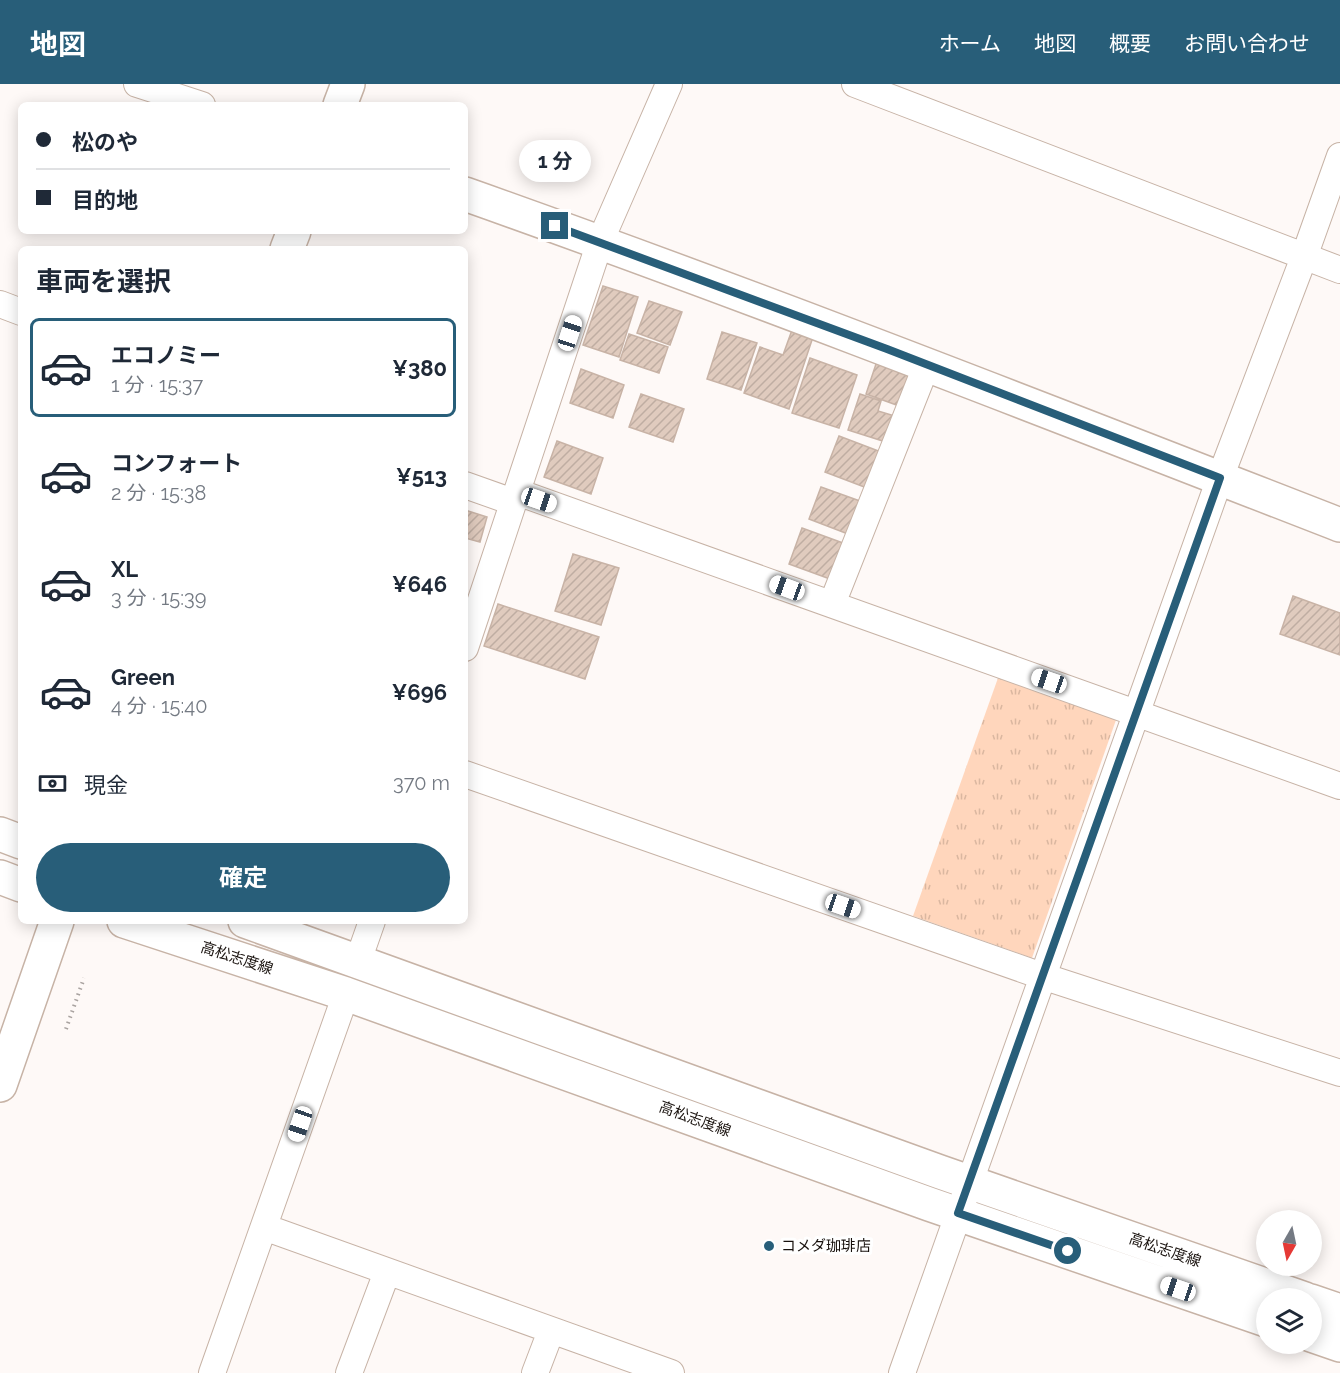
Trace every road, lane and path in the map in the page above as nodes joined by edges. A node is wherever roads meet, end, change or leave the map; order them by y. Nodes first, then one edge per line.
1 (137, 84) edge
2 (348, 84) edge
3 (669, 84) edge
4 (855, 84) edge
5 (193, 102) edge
6 (341, 102) edge
7 (1340, 156) edge
8 (468, 196) edge
9 (600, 242) junction
10 (1304, 257) junction
11 (1340, 270) edge
12 (0, 304) edge
13 (18, 311) edge
14 (927, 364) junction
15 (1220, 478) junction
16 (468, 486) edge
17 (515, 497) junction
18 (1340, 525) edge
19 (832, 604) junction
20 (468, 639) edge
21 (1136, 712) junction
22 (468, 775) edge
23 (1340, 786) edge
24 (0, 834) edge
25 (18, 841) edge
26 (0, 877) edge
27 (18, 884) edge
28 (56, 924) edge
29 (133, 924) edge
30 (253, 924) edge
31 (371, 924) edge
32 (358, 961) junction
33 (1042, 976) junction
34 (84, 978) dead end
35 (346, 994) junction
36 (66, 1029) dead end
37 (8, 1038) edge
38 (1340, 1073) edge
39 (0, 1085) edge
40 (970, 1182) junction
41 (958, 1213) junction
42 (264, 1227) junction
43 (387, 1272) junction
44 (1274, 1288) edge
45 (1322, 1305) edge
46 (1340, 1311) edge
47 (1256, 1317) edge
48 (551, 1331) junction
49 (1322, 1339) edge
50 (1340, 1345) edge
51 (213, 1373) edge
52 (349, 1373) edge
53 (536, 1373) edge
54 (671, 1373) edge
55 (903, 1373) edge

1 - 5 street
2 - 6 main road
3 - 9 street
4 - 10 street
7 - 10 street
8 - 9 main road
9 - 14 main road
9 - 17 street
10 - 11 street
10 - 15 street
12 - 13 street
14 - 15 main road
14 - 19 street
15 - 18 main road
15 - 21 street
16 - 17 street
17 - 19 street
17 - 20 street
19 - 21 street
21 - 23 street
21 - 33 street
22 - 33 street
24 - 25 main road
26 - 27 main road
28 - 37 main road
29 - 35 main road, 高松志度線
30 - 32 main road, 高松志度線
31 - 32 street
32 - 40 main road, 高松志度線
33 - 38 street
33 - 40 street
34 - 36 path
35 - 41 main road, 高松志度線
35 - 42 street
37 - 39 main road
40 - 41 street
40 - 44 main road, 高松志度線
41 - 47 main road, 高松志度線
41 - 55 street
42 - 43 street
42 - 51 street
43 - 48 street
43 - 52 street
45 - 46 main road
48 - 53 street
48 - 54 street
49 - 50 main road

